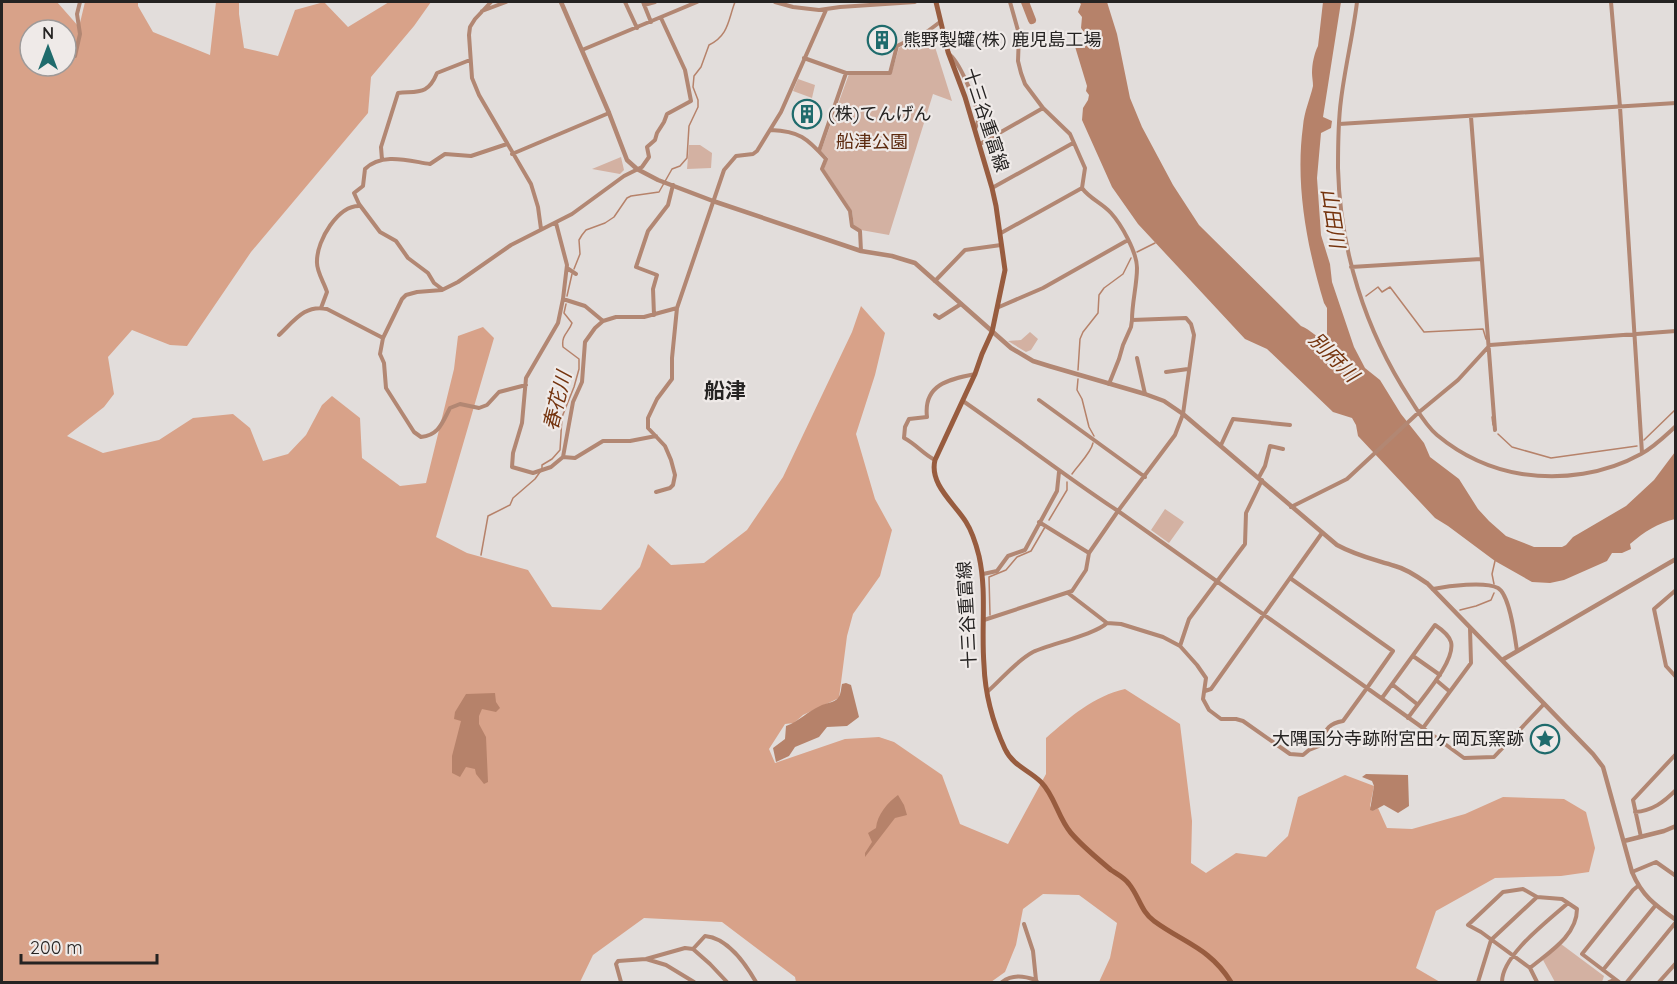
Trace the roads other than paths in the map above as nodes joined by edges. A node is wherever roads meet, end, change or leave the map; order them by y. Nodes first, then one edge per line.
1 (80, 2) edge
2 (491, 2) edge
3 (506, 2) edge
4 (561, 2) edge
5 (625, 2) edge
6 (655, 2) edge
7 (697, 2) edge
8 (775, 2) edge
9 (915, 2) edge
10 (936, 2) edge
11 (1010, 2) edge
12 (1357, 2) edge
13 (1611, 2) edge
14 (643, 3) edge
15 (826, 10) junction
16 (482, 11) junction
17 (78, 18) edge
18 (661, 18) junction
19 (78, 21) edge
20 (651, 22) junction
21 (940, 22) junction
22 (637, 28) junction
23 (78, 43) edge
24 (582, 50) junction
25 (804, 58) junction
26 (470, 60) junction
27 (846, 73) junction
28 (1676, 103) edge
29 (1620, 107) junction
30 (1042, 108) junction
31 (609, 113) junction
32 (1472, 117) junction
33 (1339, 124) junction
34 (771, 130) junction
35 (1073, 143) junction
36 (507, 144) junction
37 (980, 144) junction
38 (819, 151) junction
39 (512, 154) junction
40 (382, 160) junction
41 (637, 169) junction
42 (672, 184) junction
43 (992, 188) junction
44 (1082, 188) junction
45 (713, 201) junction
46 (361, 206) junction
47 (556, 223) junction
48 (542, 229) junction
49 (1001, 233) junction
50 (1128, 240) junction
51 (1002, 245) junction
52 (861, 251) junction
53 (1481, 259) junction
54 (1351, 267) junction
55 (569, 270) junction
56 (576, 274) dead end
57 (935, 281) junction
58 (442, 290) junction
59 (563, 299) junction
60 (961, 304) junction
61 (999, 307) junction
62 (321, 308) junction
63 (677, 308) junction
64 (654, 315) junction
65 (934, 315) dead end
66 (1132, 320) junction
67 (603, 321) junction
68 (1676, 331) edge
69 (993, 332) junction
70 (1634, 334) junction
71 (279, 335) dead end
72 (383, 338) junction
73 (1490, 345) junction
74 (1137, 358) dead end
75 (1188, 369) junction
76 (1166, 372) dead end
77 (975, 374) junction
78 (1109, 384) junction
79 (526, 386) junction
80 (1145, 394) junction
81 (1040, 400) dead end
82 (963, 401) junction
83 (1418, 413) junction
84 (1183, 414) junction
85 (1290, 425) dead end
86 (1676, 426) edge
87 (1495, 430) dead end
88 (656, 436) junction
89 (1221, 445) junction
90 (1283, 449) dead end
91 (1642, 454) junction
92 (562, 457) junction
93 (934, 460) junction
94 (1059, 472) junction
95 (1145, 477) junction
96 (1261, 478) junction
97 (656, 492) dead end
98 (1291, 507) junction
99 (1118, 512) junction
100 (1039, 522) junction
101 (1322, 533) junction
102 (1089, 553) junction
103 (1676, 559) edge
104 (983, 574) junction
105 (1290, 578) junction
106 (1218, 582) junction
107 (1433, 589) junction
108 (1676, 590) edge
109 (1068, 593) junction
110 (1264, 615) junction
111 (984, 620) junction
112 (1107, 623) junction
113 (1470, 627) junction
114 (1180, 646) junction
115 (1517, 651) junction
116 (1413, 656) junction
117 (1502, 660) junction
118 (1440, 675) junction
119 (1676, 677) edge
120 (1436, 680) junction
121 (1393, 685) junction
122 (1367, 688) junction
123 (1205, 691) junction
124 (1449, 691) junction
125 (987, 692) junction
126 (1382, 698) junction
127 (1417, 704) junction
128 (1544, 704) junction
129 (1408, 718) junction
130 (1423, 728) junction
131 (1676, 754) edge
132 (1675, 791) edge
133 (1635, 812) junction
134 (1675, 827) edge
135 (1641, 837) junction
136 (1624, 841) junction
137 (1632, 872) junction
138 (1676, 876) edge
139 (1638, 886) junction
140 (1537, 897) junction
141 (1568, 903) junction
142 (1655, 906) junction
143 (1675, 919) edge
144 (1024, 924) dead end
145 (1491, 940) junction
146 (693, 949) junction
147 (1512, 956) junction
148 (646, 959) junction
149 (1676, 963) edge
150 (1530, 968) junction
151 (1602, 970) junction
152 (1037, 981) edge
153 (1617, 981) edge
154 (621, 982) edge
155 (694, 982) edge
156 (727, 982) edge
157 (756, 982) edge
158 (1002, 982) edge
159 (1231, 982) edge
160 (1478, 982) edge
161 (1502, 982) edge
162 (1537, 982) edge
163 (1609, 982) edge
164 (1626, 982) edge
165 (1659, 982) edge

1 - 17 street
2 - 16 street
3 - 16 street
4 - 24 street
5 - 22 street
6 - 14 street
7 - 18 street
8 - 15 street
9 - 15 street
10 - 21 main road, 十三谷重富線
11 - 30 street
12 - 33 street
13 - 29 street
14 - 20 street
15 - 25 street
16 - 26 street
18 - 20 street
18 - 41 street
19 - 23 street
20 - 22 street
21 - 27 street
21 - 37 main road, 十三谷重富線
22 - 24 street
24 - 31 street
25 - 27 street
25 - 34 street
26 - 36 street
26 - 40 street
27 - 38 street
28 - 29 street
29 - 32 street
29 - 70 street
30 - 35 street
30 - 37 street
31 - 39 street
31 - 41 street
32 - 33 street
32 - 53 street
33 - 54 street
34 - 38 street
34 - 45 street
35 - 43 street
35 - 44 street
36 - 39 street
36 - 40 street
37 - 43 main road, 十三谷重富線
38 - 52 street
39 - 48 street
40 - 46 street
41 - 42 street
41 - 47 street
42 - 45 street
42 - 64 street
43 - 49 main road, 十三谷重富線
44 - 49 street
44 - 50 street
45 - 52 street
45 - 63 street
46 - 58 street
46 - 62 street
47 - 48 street
47 - 55 street
48 - 58 street
49 - 51 main road, 十三谷重富線
50 - 61 street
50 - 66 street
51 - 57 street
51 - 61 main road, 十三谷重富線
52 - 57 street
53 - 54 street
53 - 73 street
54 - 83 street
55 - 56 street
55 - 59 street
57 - 60 street
58 - 72 street
59 - 67 street
59 - 79 street
60 - 65 street
60 - 69 street
61 - 69 main road, 十三谷重富線
62 - 71 street
62 - 72 street
63 - 64 street
63 - 88 street
64 - 67 street
66 - 75 street
66 - 78 street
67 - 92 street
68 - 70 street
69 - 77 main road, 十三谷重富線
69 - 78 street
70 - 73 street
70 - 91 street
72 - 79 street
73 - 83 street
73 - 87 street
74 - 80 street
75 - 76 street
75 - 84 street
77 - 82 main road, 十三谷重富線
77 - 93 street
78 - 80 street
79 - 92 street
80 - 84 street
81 - 95 street
82 - 93 main road, 十三谷重富線
82 - 94 street
83 - 91 street
83 - 98 street
84 - 89 street
84 - 95 street
85 - 89 street
86 - 91 street
88 - 92 street
88 - 97 street
89 - 96 street
90 - 96 street
93 - 104 main road, 十三谷重富線
94 - 99 street
94 - 100 street
95 - 99 street
96 - 98 street
96 - 106 street
98 - 101 street
99 - 102 street
99 - 106 street
100 - 102 street
100 - 104 street
101 - 105 street
101 - 107 street
102 - 109 street
103 - 115 street
104 - 111 main road, 十三谷重富線
105 - 110 street
105 - 122 street
106 - 110 street
106 - 114 street
107 - 113 street
107 - 115 street
108 - 119 street
109 - 111 street
109 - 112 street
110 - 122 street
110 - 123 street
111 - 125 main road, 十三谷重富線
112 - 114 street
112 - 125 street
113 - 117 street
113 - 124 street
114 - 123 street
115 - 117 street
116 - 118 street
116 - 118 street
116 - 121 street
117 - 128 street
118 - 120 street
120 - 124 street
120 - 127 street
121 - 126 street
121 - 127 street
122 - 123 street
122 - 126 street
124 - 130 street
125 - 159 main road, 十三谷重富線
126 - 129 street
127 - 129 street
128 - 130 street
128 - 136 street
129 - 130 street
131 - 133 street
132 - 133 street
133 - 135 street
134 - 135 street
135 - 136 street
136 - 137 street
137 - 138 street
137 - 139 street
139 - 142 street
139 - 151 street
140 - 141 street
140 - 145 street
140 - 145 street
141 - 147 street
141 - 150 street
142 - 143 street
142 - 151 street
143 - 164 street
144 - 152 street
145 - 147 street
145 - 160 street
146 - 148 street
146 - 156 street
146 - 157 street
147 - 150 street
147 - 161 street
148 - 154 street
148 - 155 street
149 - 165 street
150 - 162 street
151 - 153 street
152 - 158 street
153 - 163 street

